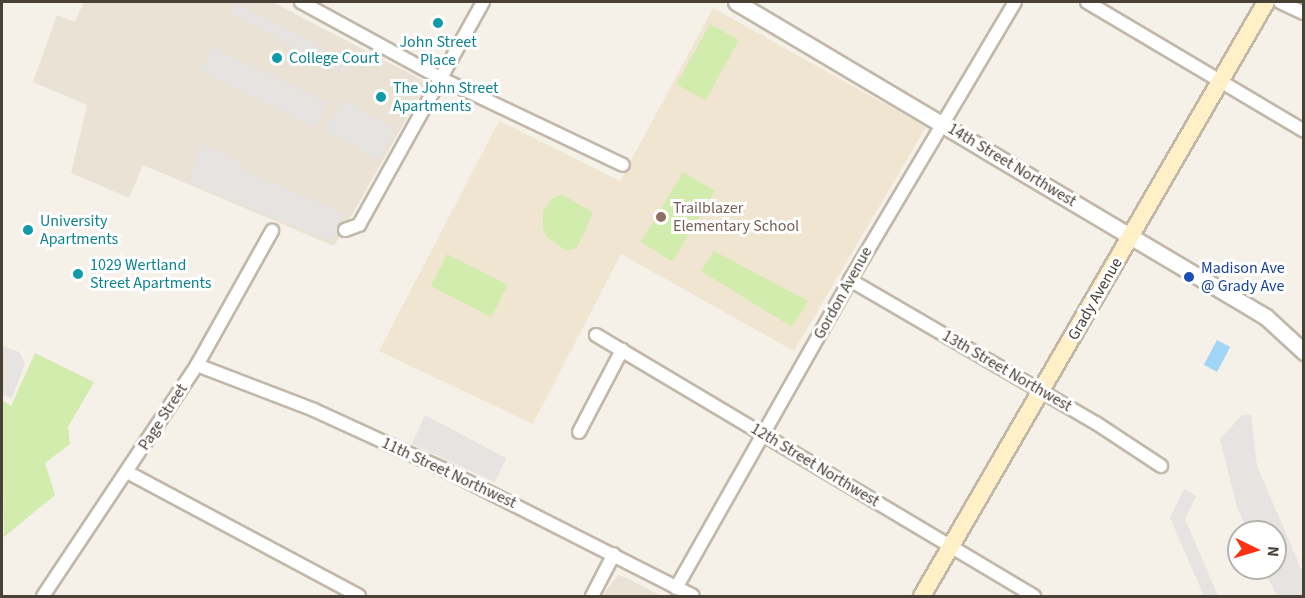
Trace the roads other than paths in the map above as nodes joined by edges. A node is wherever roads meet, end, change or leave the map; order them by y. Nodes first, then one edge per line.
1 (301, 2) edge
2 (483, 2) edge
3 (736, 2) edge
4 (1015, 2) edge
5 (1087, 2) edge
6 (1266, 2) edge
7 (1280, 2) edge
8 (1304, 13) edge
9 (442, 79) junction
10 (1220, 81) junction
11 (943, 123) junction
12 (1304, 131) edge
13 (623, 165) dead end
14 (345, 230) dead end
15 (272, 231) dead end
16 (1131, 237) junction
17 (850, 280) junction
18 (596, 334) dead end
19 (622, 350) junction
20 (1304, 352) edge
21 (197, 365) junction
22 (1041, 392) junction
23 (579, 432) dead end
24 (764, 434) junction
25 (1161, 466) dead end
26 (127, 472) junction
27 (951, 547) junction
28 (614, 554) junction
29 (676, 588) junction
30 (43, 597) edge
31 (359, 597) edge
32 (592, 597) edge
33 (693, 597) edge
34 (922, 597) edge
35 (1034, 597) edge

1 - 9 street
2 - 9 street
3 - 11 street, 14th Street Northwest
4 - 11 street, Gordon Avenue
5 - 10 street
6 - 10 main road, Grady Avenue
7 - 8 street
9 - 13 street
9 - 14 street
10 - 12 street
10 - 16 main road, Grady Avenue
11 - 16 street, 14th Street Northwest
11 - 17 street, Gordon Avenue
15 - 21 street, Page Street
16 - 20 street, 14th Street Northwest
16 - 22 main road, Grady Avenue
17 - 22 street, 13th Street Northwest
17 - 24 street, Gordon Avenue
18 - 19 street, 12th Street Northwest
19 - 23 street
19 - 24 street, 12th Street Northwest
21 - 26 street, Page Street
21 - 28 street, 11th Street Northwest
22 - 25 street, 13th Street Northwest
22 - 27 main road, Grady Avenue
24 - 27 street, 12th Street Northwest
24 - 29 street, Gordon Avenue
26 - 30 street, Page Street
26 - 31 street
27 - 34 main road, Grady Avenue
27 - 35 street, 12th Street Northwest
28 - 29 street, 11th Street Northwest
28 - 32 street
29 - 33 street, 11th Street Northwest

